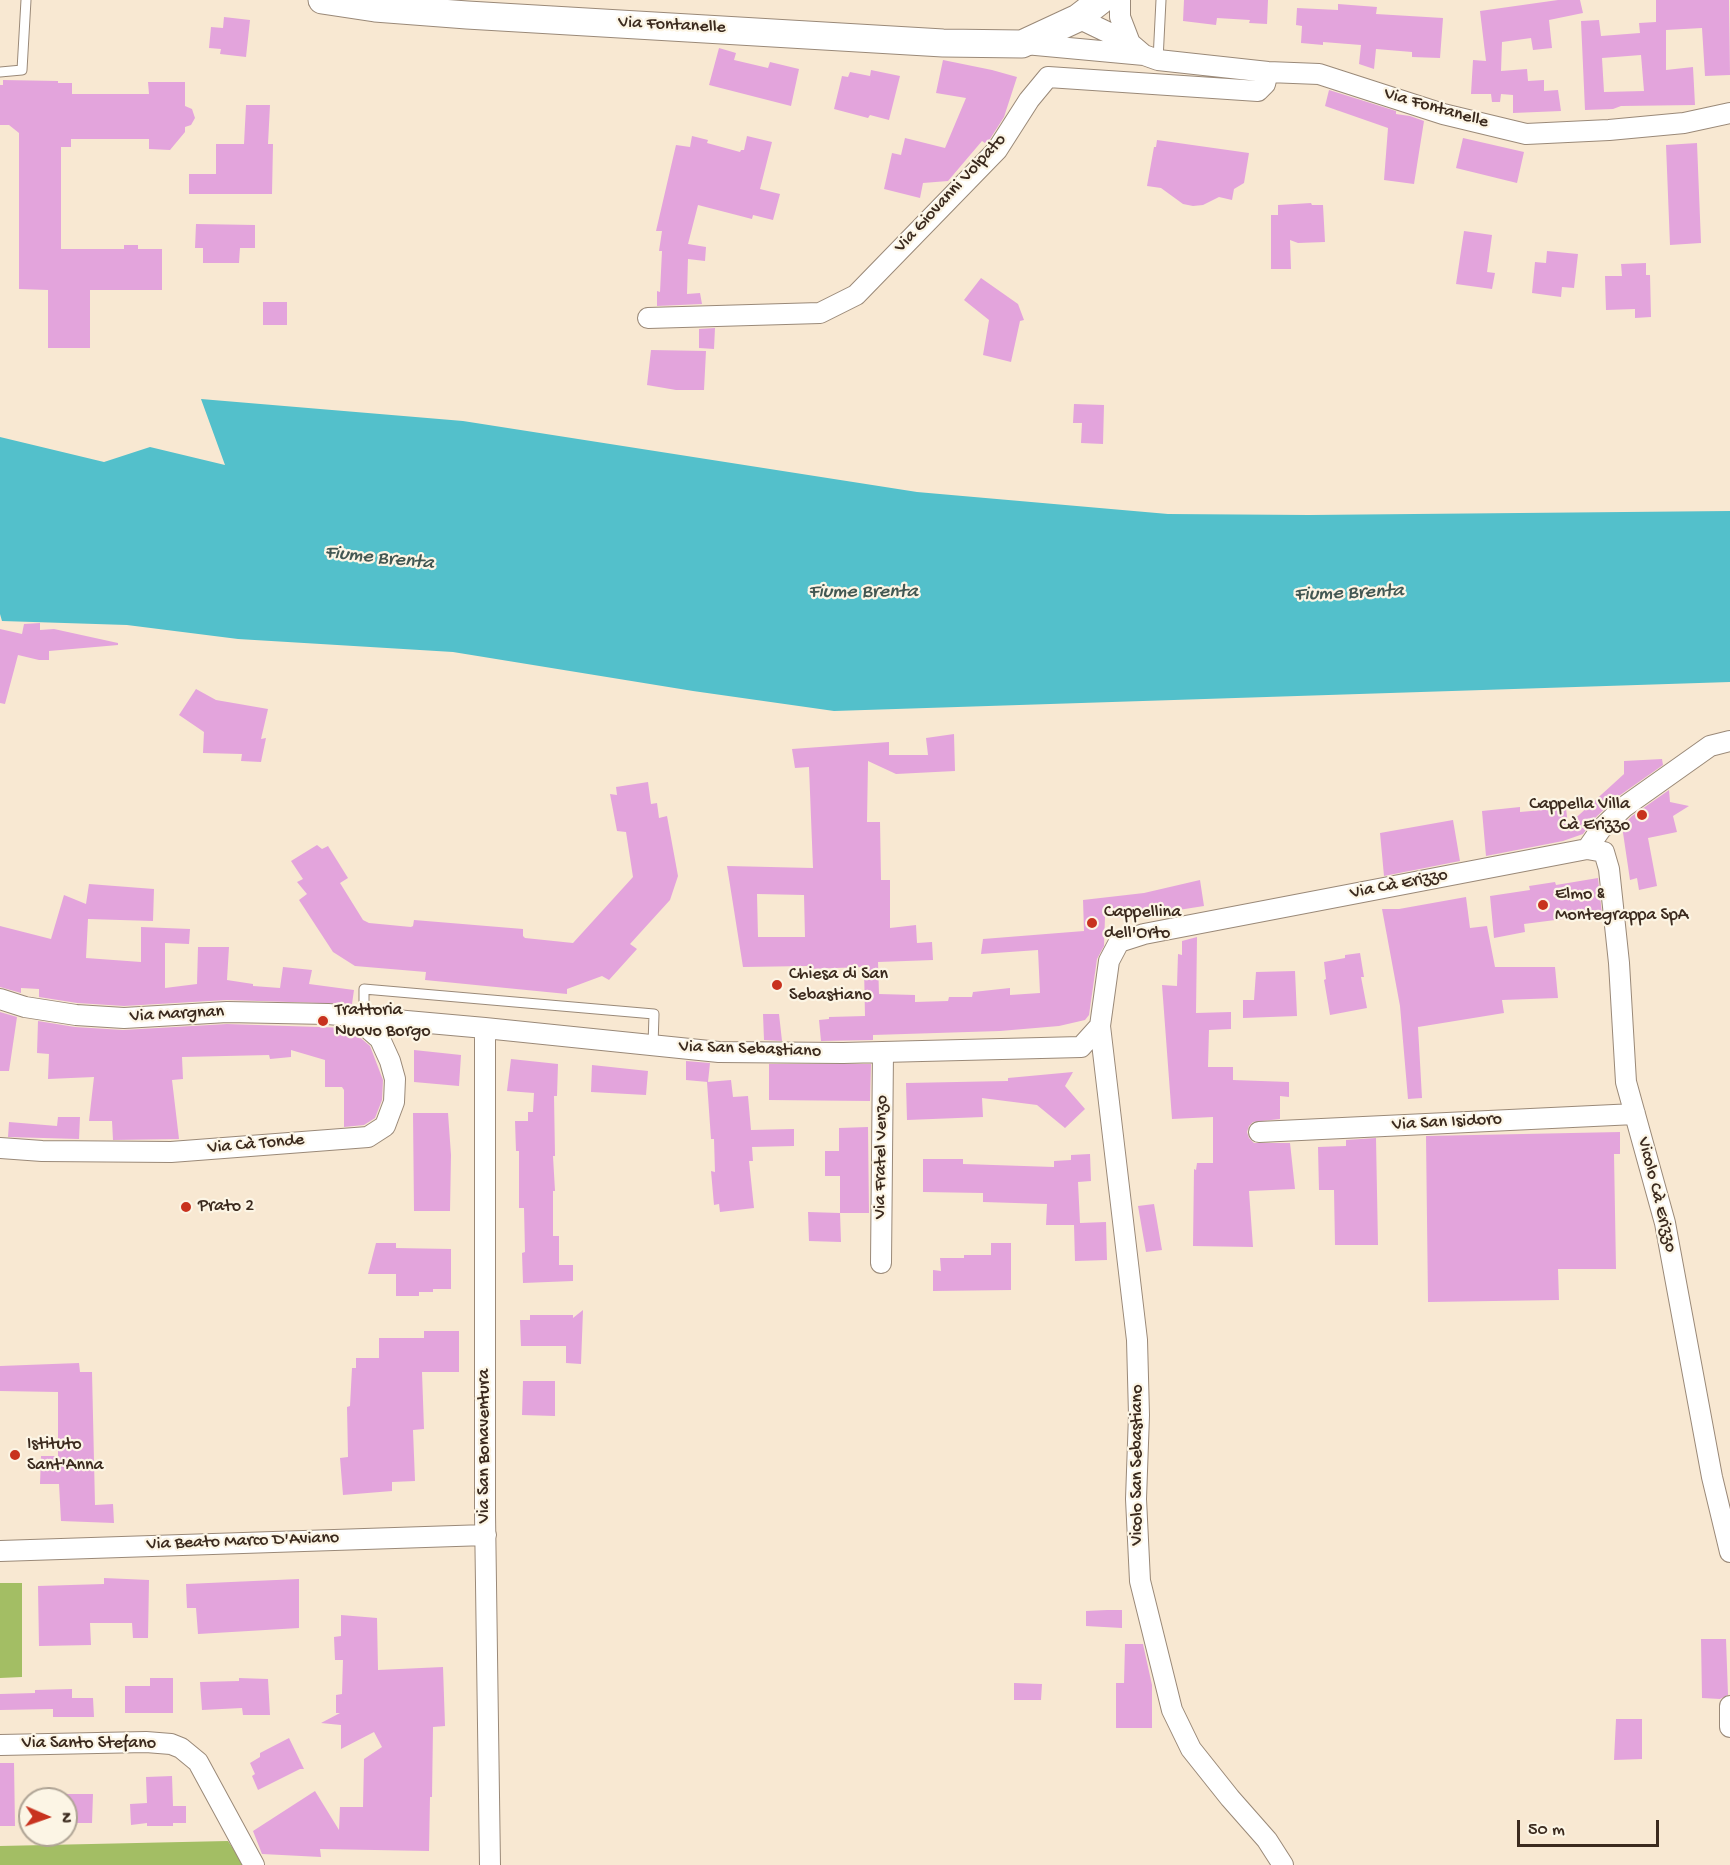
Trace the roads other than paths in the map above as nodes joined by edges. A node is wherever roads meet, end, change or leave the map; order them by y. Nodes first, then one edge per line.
1 (26, 0) edge
2 (322, 0) edge
3 (1101, 0) edge
4 (1120, 0) edge
5 (1161, 0) edge
6 (1070, 22) junction
7 (1022, 44) junction
8 (1077, 49) junction
9 (1144, 53) junction
10 (0, 72) edge
11 (1268, 72) junction
12 (1730, 113) edge
13 (648, 318) dead end
14 (1730, 741) edge
15 (1587, 849) junction
16 (0, 999) edge
17 (360, 1018) junction
18 (1100, 1026) junction
19 (485, 1028) junction
20 (654, 1045) junction
21 (883, 1052) junction
22 (1635, 1114) junction
23 (1259, 1132) dead end
24 (0, 1148) edge
25 (881, 1263) dead end
26 (486, 1535) junction
27 (0, 1551) edge
28 (1730, 1552) edge
29 (1730, 1706) edge
30 (1730, 1726) edge
31 (0, 1745) edge
32 (254, 1865) edge
33 (490, 1865) edge
34 (1283, 1865) edge

1 - 10 lane
2 - 7 street, Via Fontanelle
3 - 6 street
4 - 9 street
5 - 9 lane
6 - 7 street, Via Fontanelle
6 - 8 street
6 - 9 street, Via Fontanelle
7 - 8 street, Via Fontanelle
8 - 9 street, Via Fontanelle
9 - 11 street, Via Fontanelle
11 - 12 street, Via Fontanelle
11 - 13 street, Via Giovanni Volpato
14 - 15 street
15 - 18 street, Via Cà Erizzo
15 - 22 street, Vicolo Cà Erizzo
16 - 17 street, Via Margnan
17 - 19 street, Via San Sebastiano
17 - 20 lane
17 - 24 street, Via Cà Tonde
18 - 21 street, Via San Sebastiano
18 - 34 street, Vicolo San Sebastiano
19 - 20 street, Via San Sebastiano
19 - 26 street, Via San Bonaventura
20 - 21 street, Via San Sebastiano
21 - 25 street, Via Fratel Venzo
22 - 23 street, Via San Isidoro
22 - 28 street, Vicolo Cà Erizzo
26 - 27 street, Via Beato Marco D'Aviano
26 - 33 street, Via San Bonaventura
29 - 30 street
31 - 32 street, Via Santo Stefano

